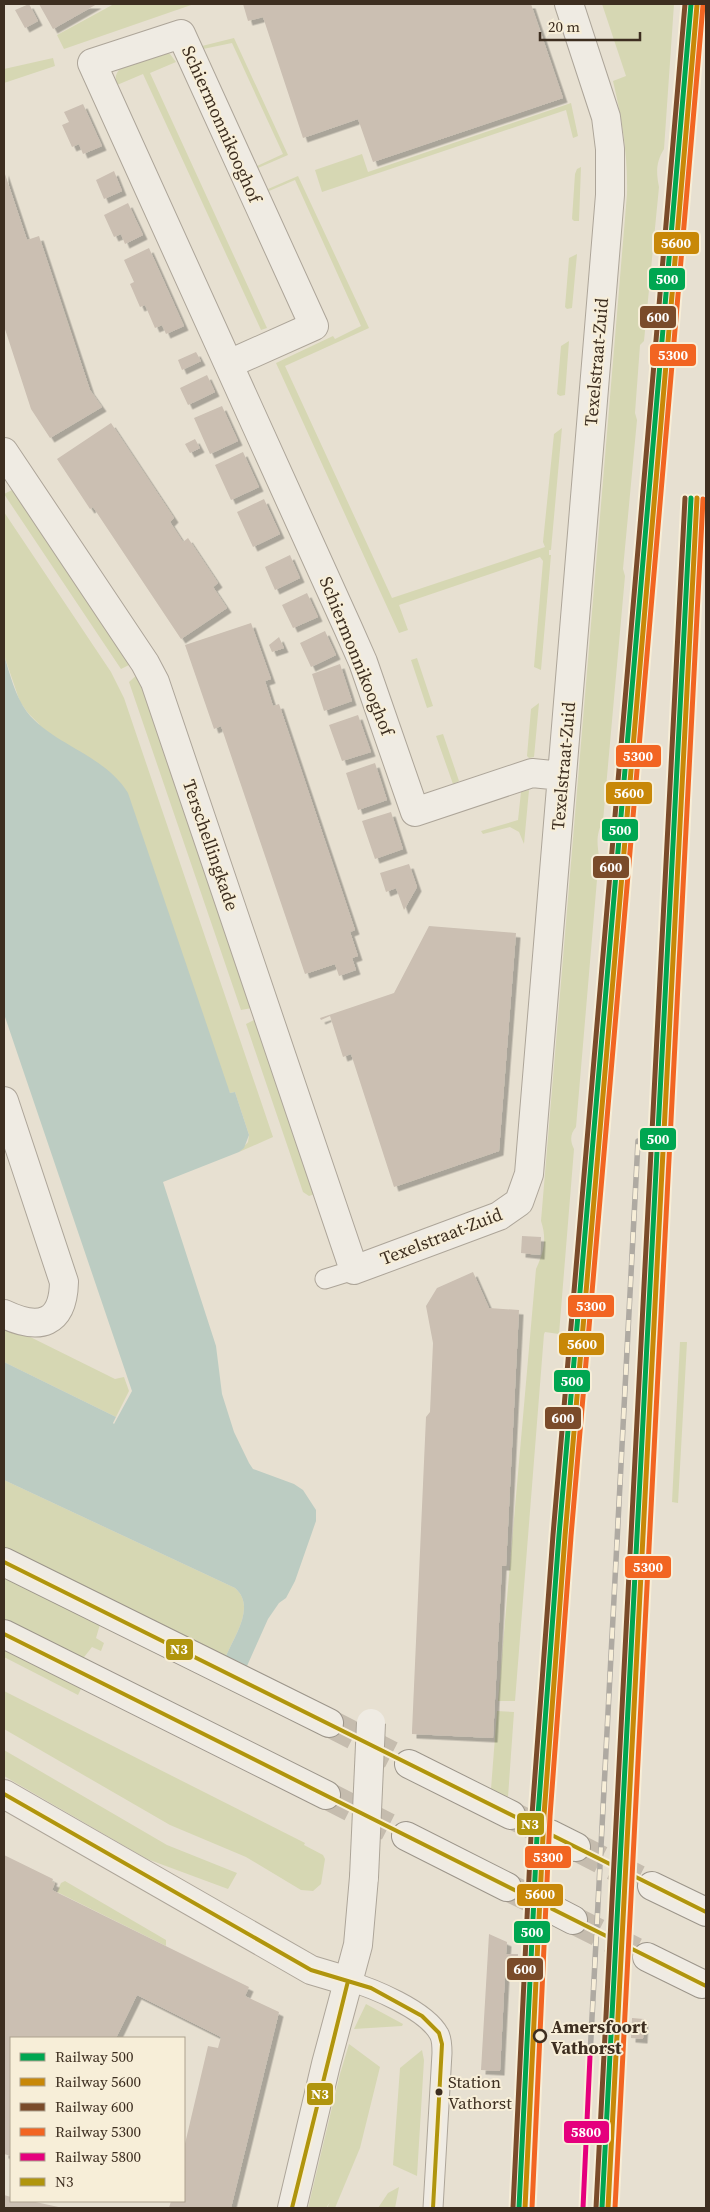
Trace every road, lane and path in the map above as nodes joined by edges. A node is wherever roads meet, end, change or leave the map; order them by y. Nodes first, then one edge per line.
1 (569, 4) edge
2 (229, 364) junction
3 (4, 452) edge
4 (562, 776) junction
5 (4, 1101) edge
6 (354, 1270) junction
7 (325, 1279) dead end
8 (4, 1314) edge
9 (4, 1562) edge
10 (4, 1634) edge
11 (329, 1723) tunnel mouth
12 (371, 1723) dead end
13 (409, 1764) tunnel mouth
14 (4, 1794) edge
15 (326, 1795) tunnel mouth
16 (511, 1814) tunnel mouth
17 (550, 1834) tunnel mouth
18 (406, 1836) tunnel mouth
19 (576, 1847) tunnel mouth
20 (652, 1886) tunnel mouth
21 (507, 1887) tunnel mouth
22 (546, 1906) tunnel mouth
23 (706, 1912) edge
24 (573, 1920) tunnel mouth
25 (647, 1956) tunnel mouth
26 (348, 1981) junction
27 (702, 1984) dead end
28 (292, 2208) edge
29 (433, 2208) edge

1 - 4 street, Texelstraat-Zuid
2 - 2 street, Schiermonnikooghof
2 - 4 street, Schiermonnikooghof
3 - 6 street, Terschellingkade
4 - 6 street, Texelstraat-Zuid
5 - 8 street
6 - 7 lane
9 - 11 street
10 - 15 street
12 - 26 street, bridge
13 - 16 street
14 - 26 street
17 - 19 street
18 - 21 street
20 - 23 street
22 - 24 street
25 - 27 street
26 - 28 street
26 - 29 lane

